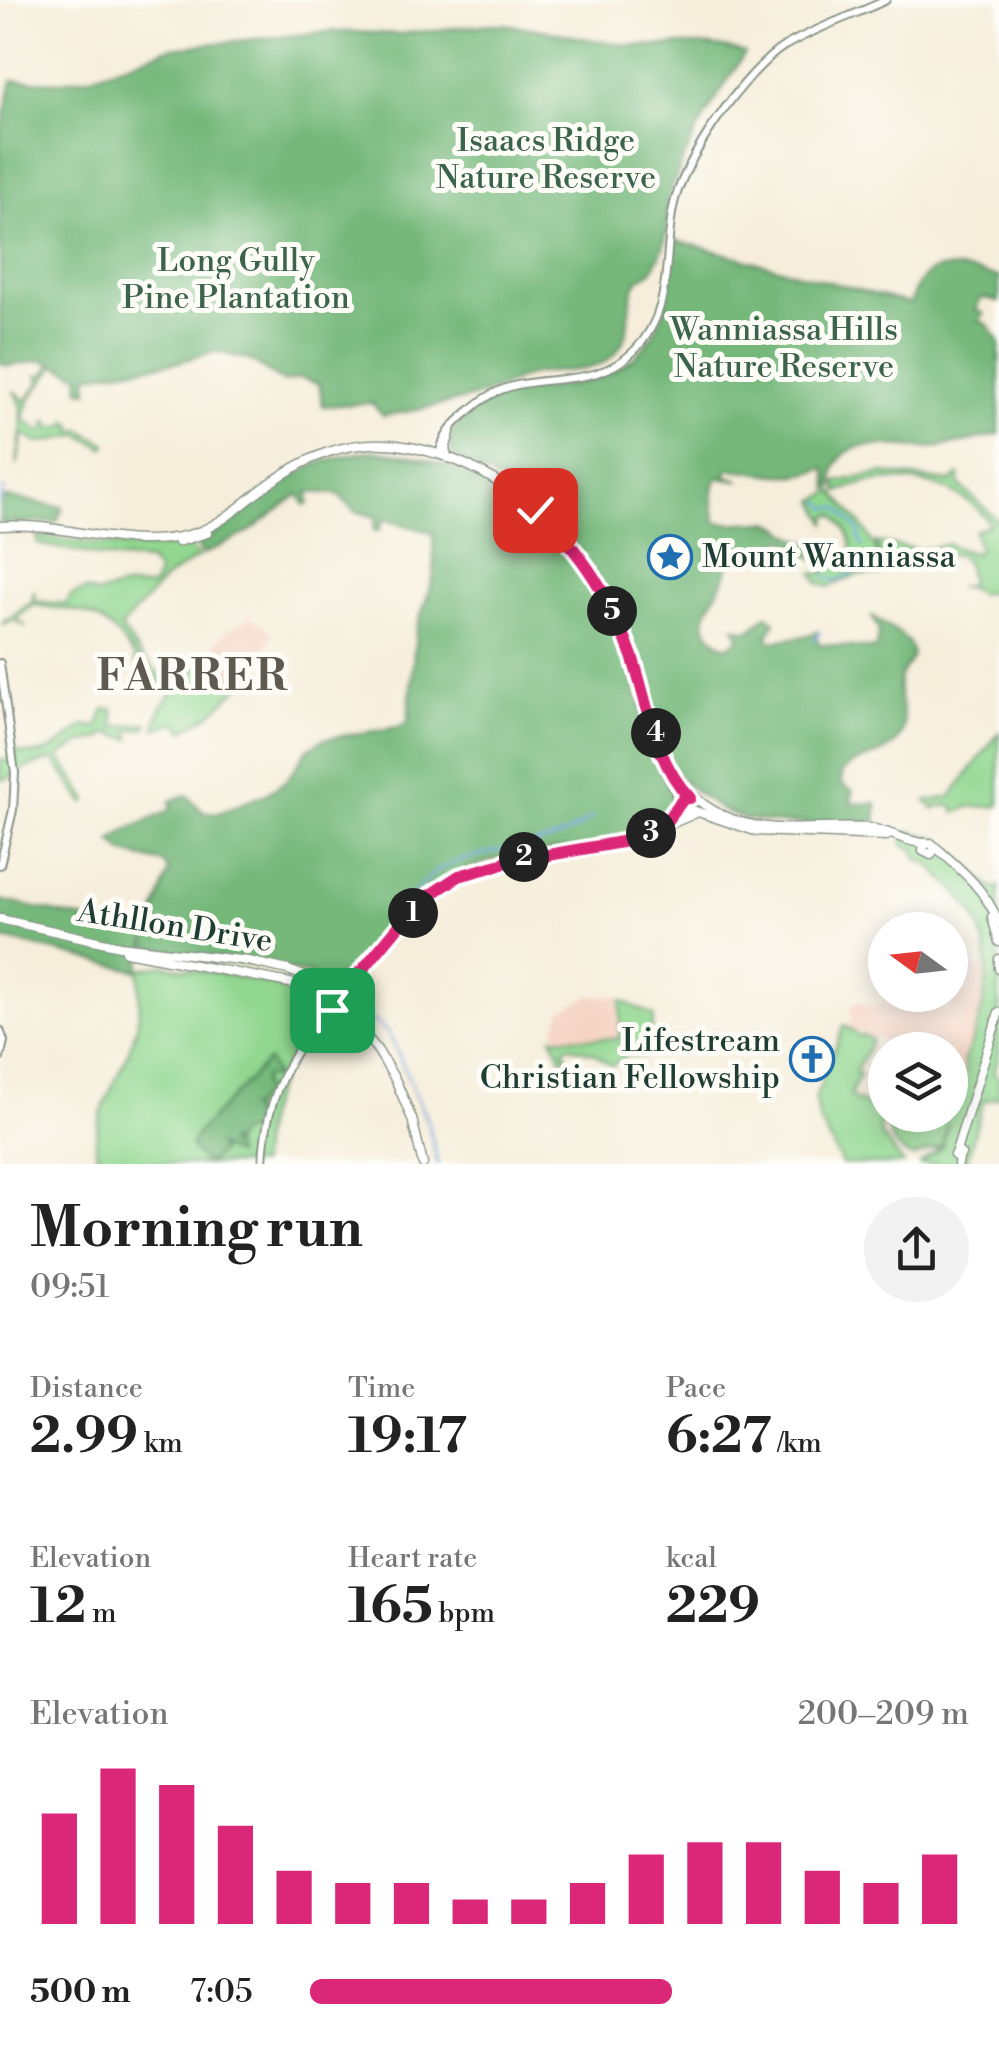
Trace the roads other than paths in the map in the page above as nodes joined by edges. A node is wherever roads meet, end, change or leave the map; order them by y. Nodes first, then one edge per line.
1 (886, 0) edge
2 (764, 60) junction
3 (736, 96) junction
4 (452, 428) joint
5 (394, 447) junction
6 (441, 455) junction
7 (258, 492) junction
8 (0, 528) edge
9 (63, 528) junction
10 (197, 539) junction
11 (0, 662) edge
12 (657, 745) junction
13 (667, 763) junction
14 (672, 783) junction
15 (687, 804) junction
16 (714, 818) junction
17 (665, 825) junction
18 (770, 827) junction
19 (929, 849) junction
20 (0, 865) edge
21 (983, 896) junction
22 (0, 921) edge
23 (999, 923) edge
24 (999, 942) edge
25 (999, 957) edge
26 (999, 969) edge
27 (353, 980) junction
28 (321, 988) junction
29 (334, 1004) junction
30 (999, 1012) edge
31 (0, 1033) edge
32 (0, 1056) edge
33 (957, 1158) edge
34 (263, 1164) edge
35 (423, 1164) edge

1 - 2 main road
2 - 3 main road
2 - 3 main road
3 - 4 main road
4 - 6 main road
5 - 6 main road
5 - 6 main road
5 - 7 main road
6 - 12 main road
6 - 12 main road
7 - 10 main road
7 - 10 main road
8 - 9 main road
8 - 9 main road
9 - 10 main road
11 - 20 main road
12 - 13 main road
12 - 14 main road
13 - 15 main road
13 - 18 main road
14 - 15 main road
14 - 17 main road
15 - 16 main road
15 - 17 main road
15 - 18 main road
16 - 17 main road
16 - 19 main road
17 - 27 main road
18 - 19 main road
19 - 21 main road
21 - 23 main road
21 - 24 main road
22 - 28 main road, Athllon Drive
22 - 29 main road, Athllon Drive
25 - 26 main road
27 - 28 main road
27 - 29 main road
28 - 29 main road, Athllon Drive
29 - 34 main road
29 - 35 main road, Athllon Drive
30 - 33 main road
31 - 32 main road

